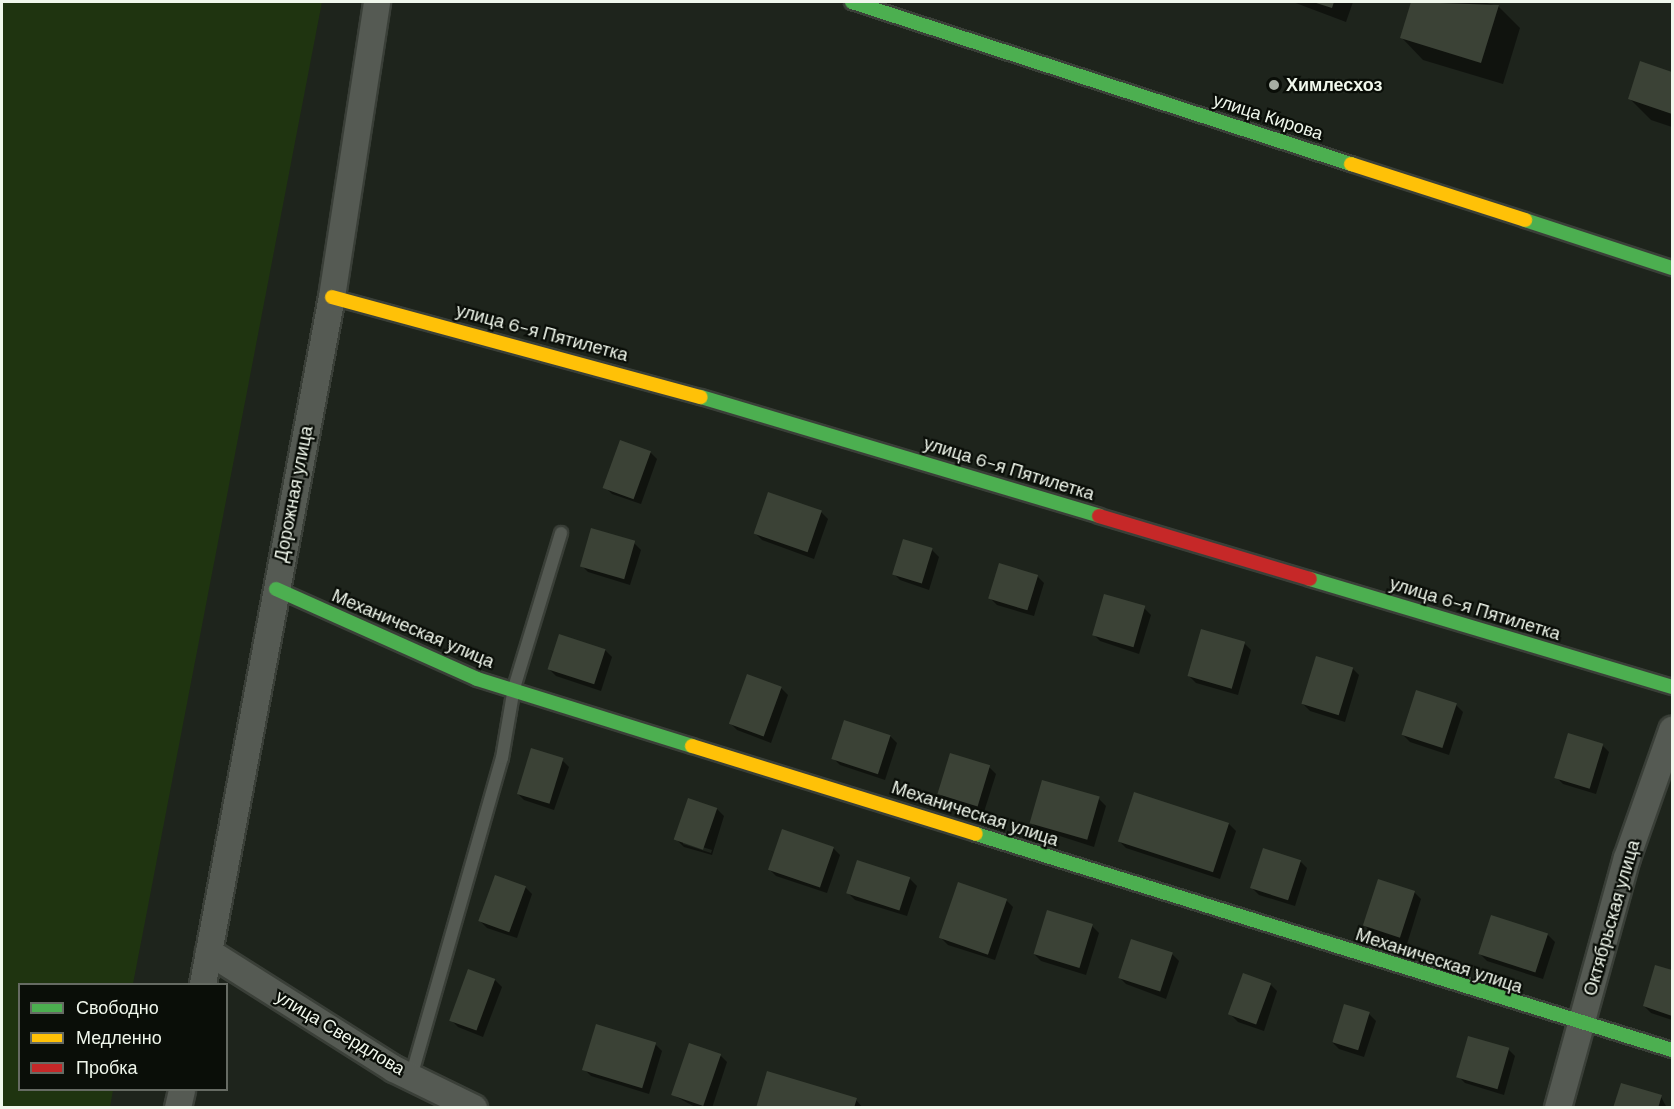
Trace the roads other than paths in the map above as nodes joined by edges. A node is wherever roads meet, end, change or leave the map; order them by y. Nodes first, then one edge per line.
1 (377, 2) edge
2 (852, 2) edge
3 (1672, 268) edge
4 (332, 297) junction
5 (561, 533) dead end
6 (276, 589) junction
7 (1672, 687) edge
8 (514, 688) junction
9 (1672, 730) edge
10 (209, 952) junction
11 (203, 983) edge
12 (1583, 1025) junction
13 (1672, 1050) edge
14 (411, 1077) junction
15 (182, 1091) edge
16 (178, 1107) edge
17 (474, 1107) edge
18 (1558, 1107) edge

1 - 4 street, Дорожная улица
2 - 3 street, улица Кирова
4 - 6 street, Дорожная улица
4 - 7 street, улица 6-я Пятилетка
5 - 8 lane
6 - 8 street, Механическая улица
6 - 10 street, Дорожная улица
8 - 12 street, Механическая улица
8 - 14 lane
9 - 12 street, Октябрьская улица
10 - 11 street, Дорожная улица
10 - 14 street, улица Свердлова
12 - 13 street, Механическая улица
12 - 18 street, Октябрьская улица
14 - 17 street, улица Свердлова
15 - 16 street

